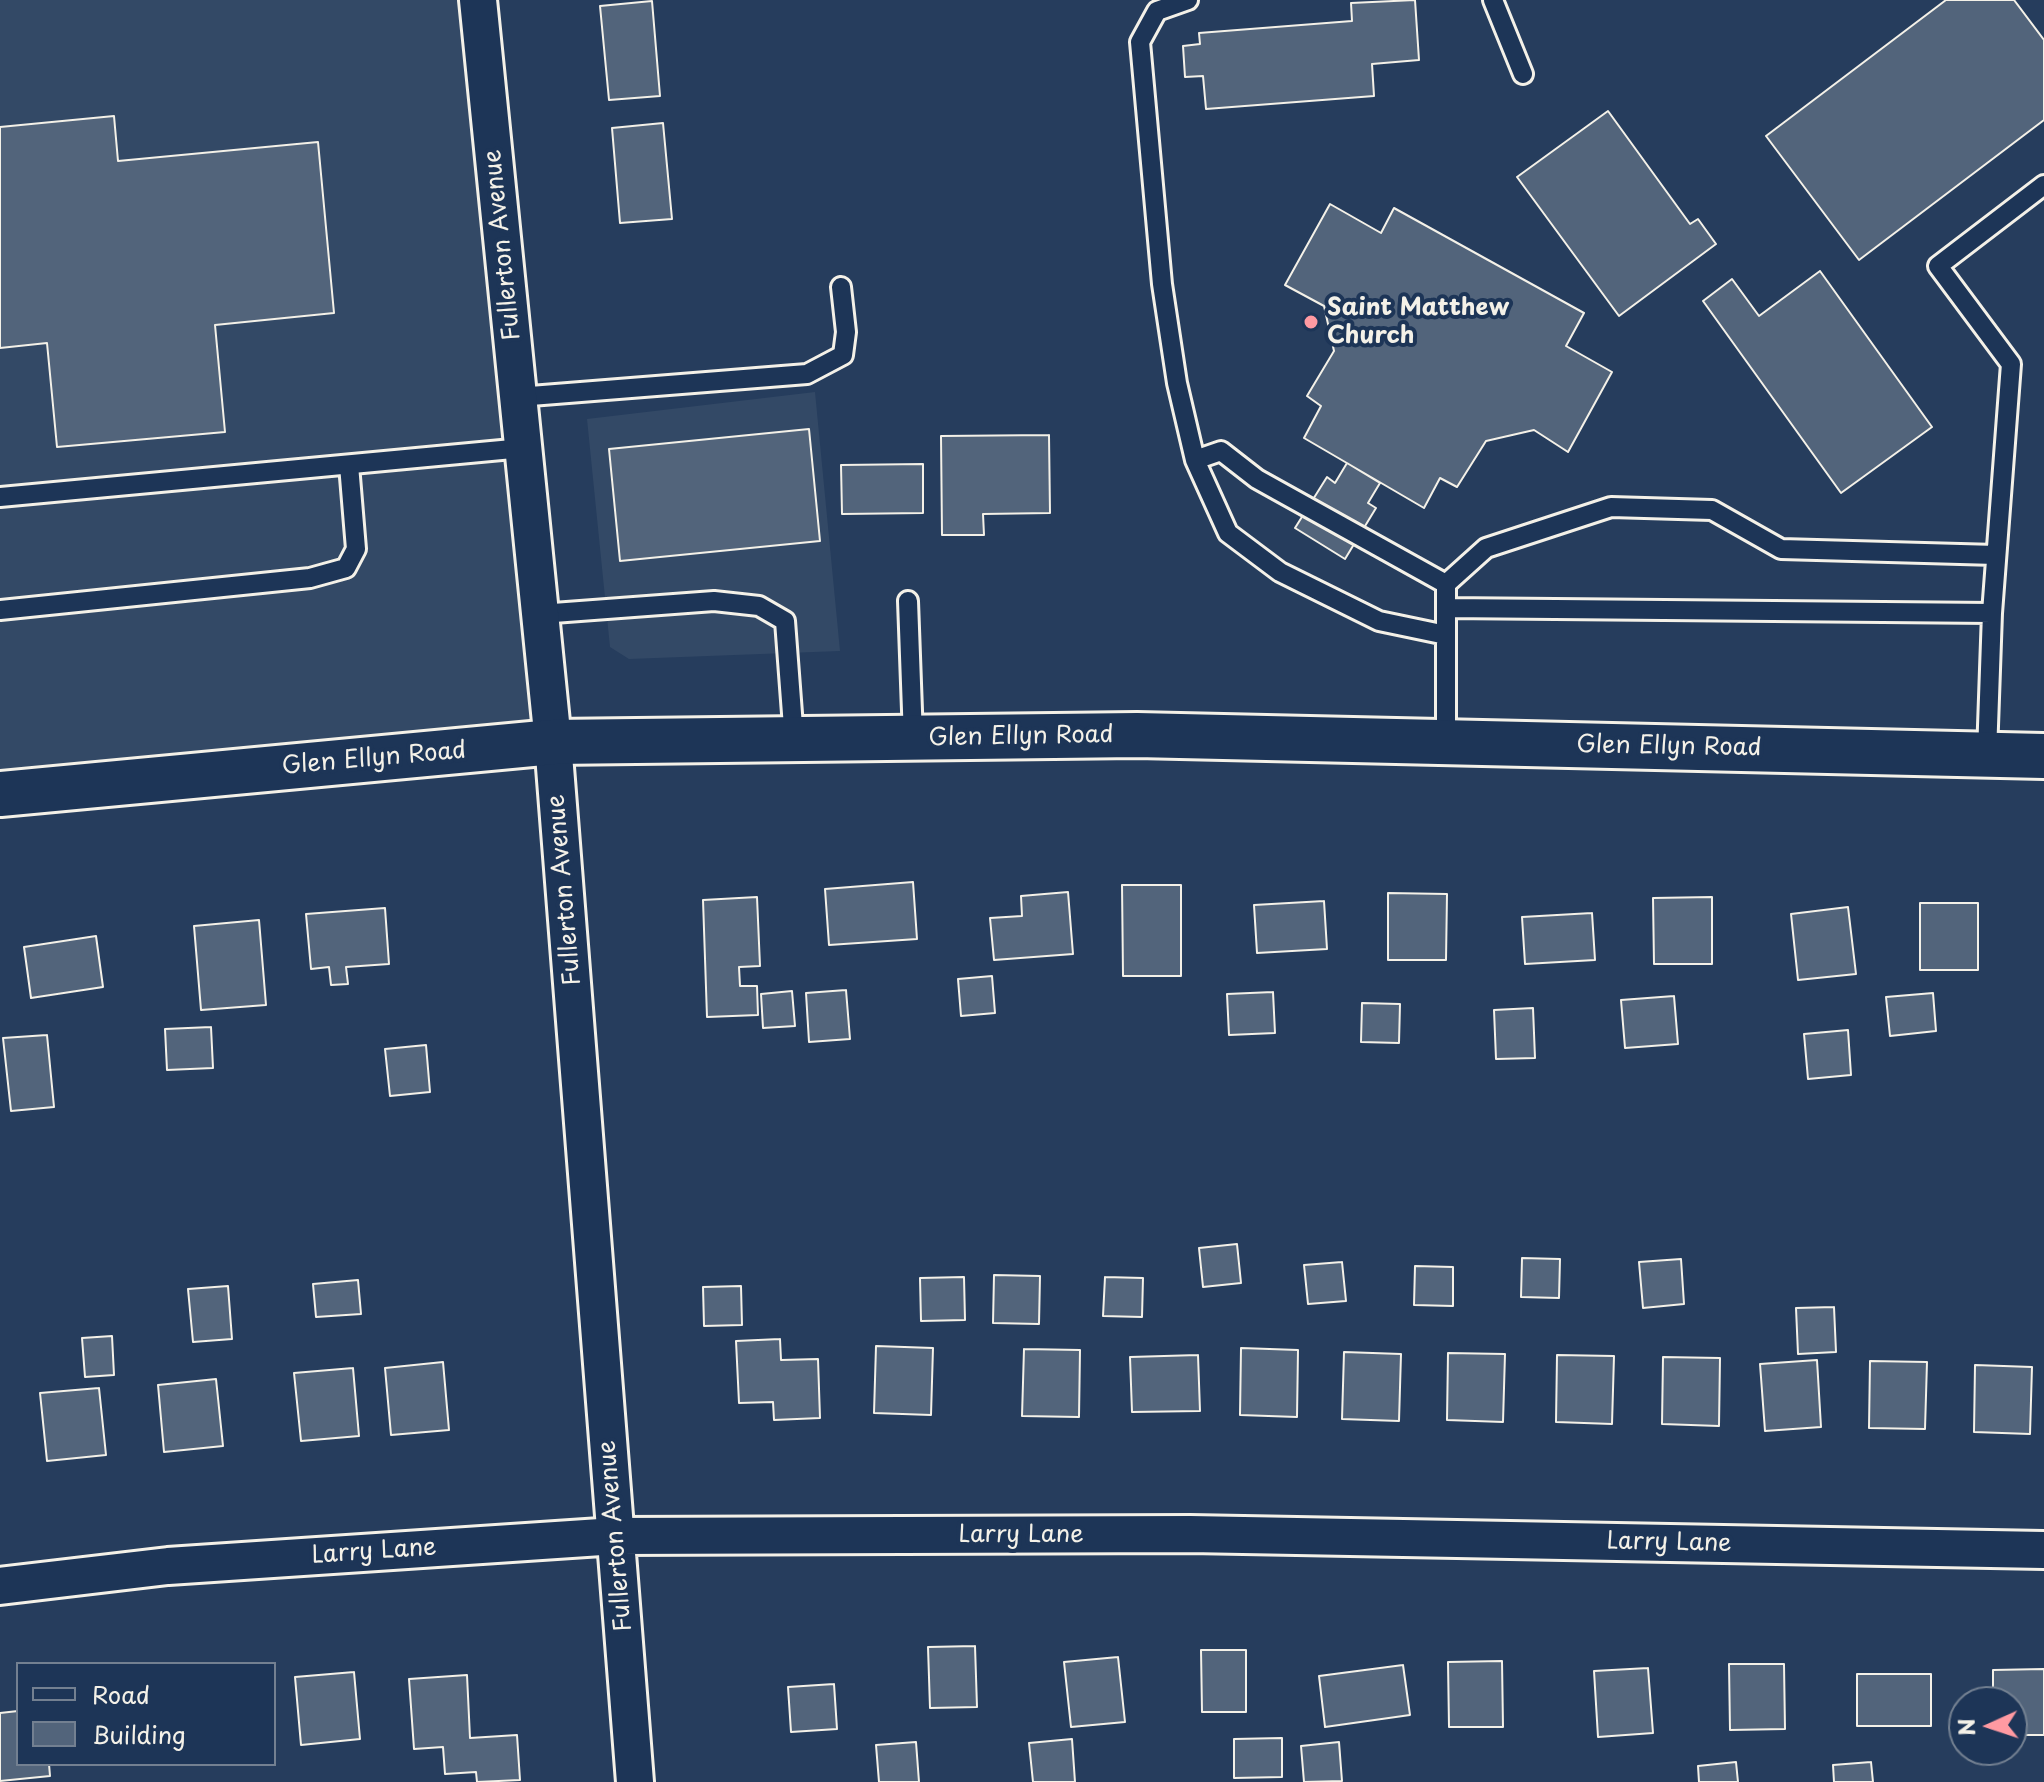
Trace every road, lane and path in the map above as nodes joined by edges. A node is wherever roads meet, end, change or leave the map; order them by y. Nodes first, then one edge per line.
1 (478, 0) edge
2 (1188, 0) edge
3 (1493, 0) edge
4 (1523, 74) dead end
5 (2044, 185) edge
6 (841, 287) dead end
7 (518, 397) junction
8 (523, 448) junction
9 (1195, 460) junction
10 (349, 465) junction
11 (0, 497) edge
12 (1996, 555) junction
13 (1446, 584) junction
14 (908, 601) dead end
15 (1446, 608) junction
16 (0, 610) edge
17 (1992, 613) junction
18 (540, 614) junction
19 (1446, 635) junction
20 (913, 738) junction
21 (794, 740) junction
22 (553, 742) junction
23 (1446, 742) junction
24 (1987, 754) junction
25 (2044, 756) edge
26 (0, 794) edge
27 (616, 1536) junction
28 (2044, 1550) edge
29 (0, 1586) edge
30 (635, 1782) edge

1 - 7 street, Fullerton Avenue
2 - 9 lane
3 - 4 lane
5 - 12 lane
6 - 7 lane
7 - 8 street, Fullerton Avenue
8 - 10 lane
8 - 18 street, Fullerton Avenue
9 - 13 lane
9 - 19 lane
10 - 11 lane
10 - 16 lane
12 - 13 lane
12 - 17 lane
13 - 15 lane
14 - 20 lane
15 - 17 lane
15 - 19 lane
17 - 24 lane
18 - 21 lane
18 - 22 street, Fullerton Avenue
19 - 23 lane
20 - 21 street, Glen Ellyn Road
20 - 23 street, Glen Ellyn Road
21 - 22 street, Glen Ellyn Road
22 - 26 street, Glen Ellyn Road
22 - 27 street, Fullerton Avenue
23 - 24 street, Glen Ellyn Road
24 - 25 street, Glen Ellyn Road
27 - 28 street, Larry Lane
27 - 29 street, Larry Lane
27 - 30 street, Fullerton Avenue

